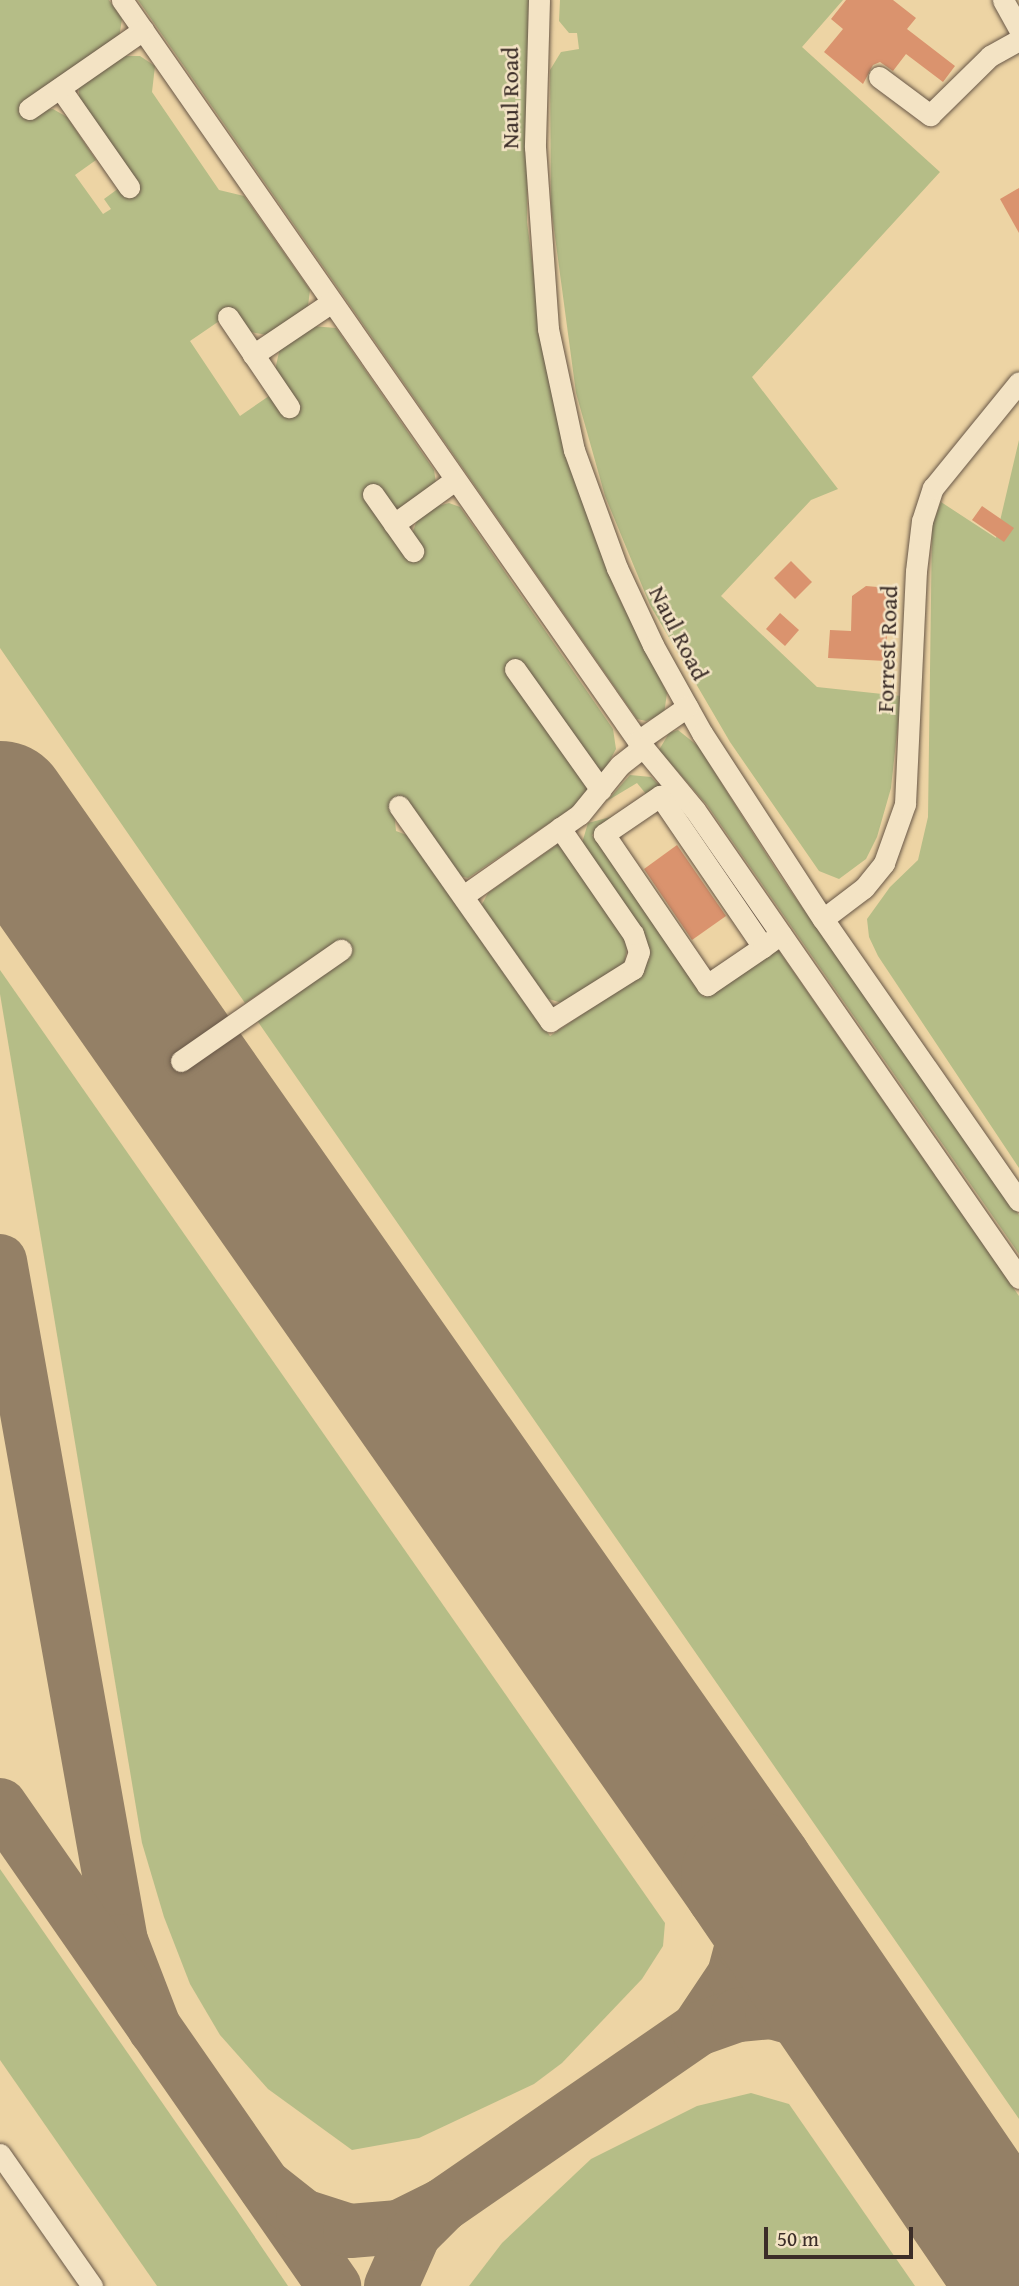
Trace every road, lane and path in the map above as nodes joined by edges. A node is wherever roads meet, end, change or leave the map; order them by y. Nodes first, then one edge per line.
1 (122, 0) edge
2 (539, 0) edge
3 (1003, 0) edge
4 (1019, 29) edge
5 (144, 30) junction
6 (1019, 40) edge
7 (879, 77) dead end
8 (60, 88) junction
9 (29, 109) dead end
10 (129, 187) dead end
11 (332, 302) junction
12 (228, 317) dead end
13 (253, 355) junction
14 (1019, 382) edge
15 (289, 407) dead end
16 (455, 480) junction
17 (373, 494) dead end
18 (394, 524) junction
19 (413, 551) dead end
20 (515, 669) dead end
21 (687, 707) junction
22 (640, 745) junction
23 (601, 790) junction
24 (399, 806) dead end
25 (559, 828) junction
26 (463, 896) junction
27 (823, 919) junction
28 (781, 934) junction
29 (763, 947) junction
30 (341, 950) dead end
31 (181, 1061) dead end
32 (1019, 1201) edge
33 (1019, 1278) edge
34 (0, 2154) edge
35 (92, 2286) edge

1 - 5 street
2 - 21 street, Naul Road
3 - 4 street
5 - 8 street
5 - 11 street
6 - 7 street
8 - 9 street
8 - 10 street
11 - 13 street
11 - 16 street
12 - 13 street
13 - 15 street
14 - 27 street, Forrest Road
16 - 18 street
16 - 22 street
17 - 18 street
18 - 19 street
20 - 23 street
21 - 22 street
21 - 27 street, Naul Road
22 - 23 street
22 - 28 street
23 - 25 street
24 - 26 street
25 - 26 street
25 - 26 street
27 - 32 street, Naul Road
28 - 29 street
28 - 33 street
29 - 29 street
30 - 31 street
34 - 35 street

